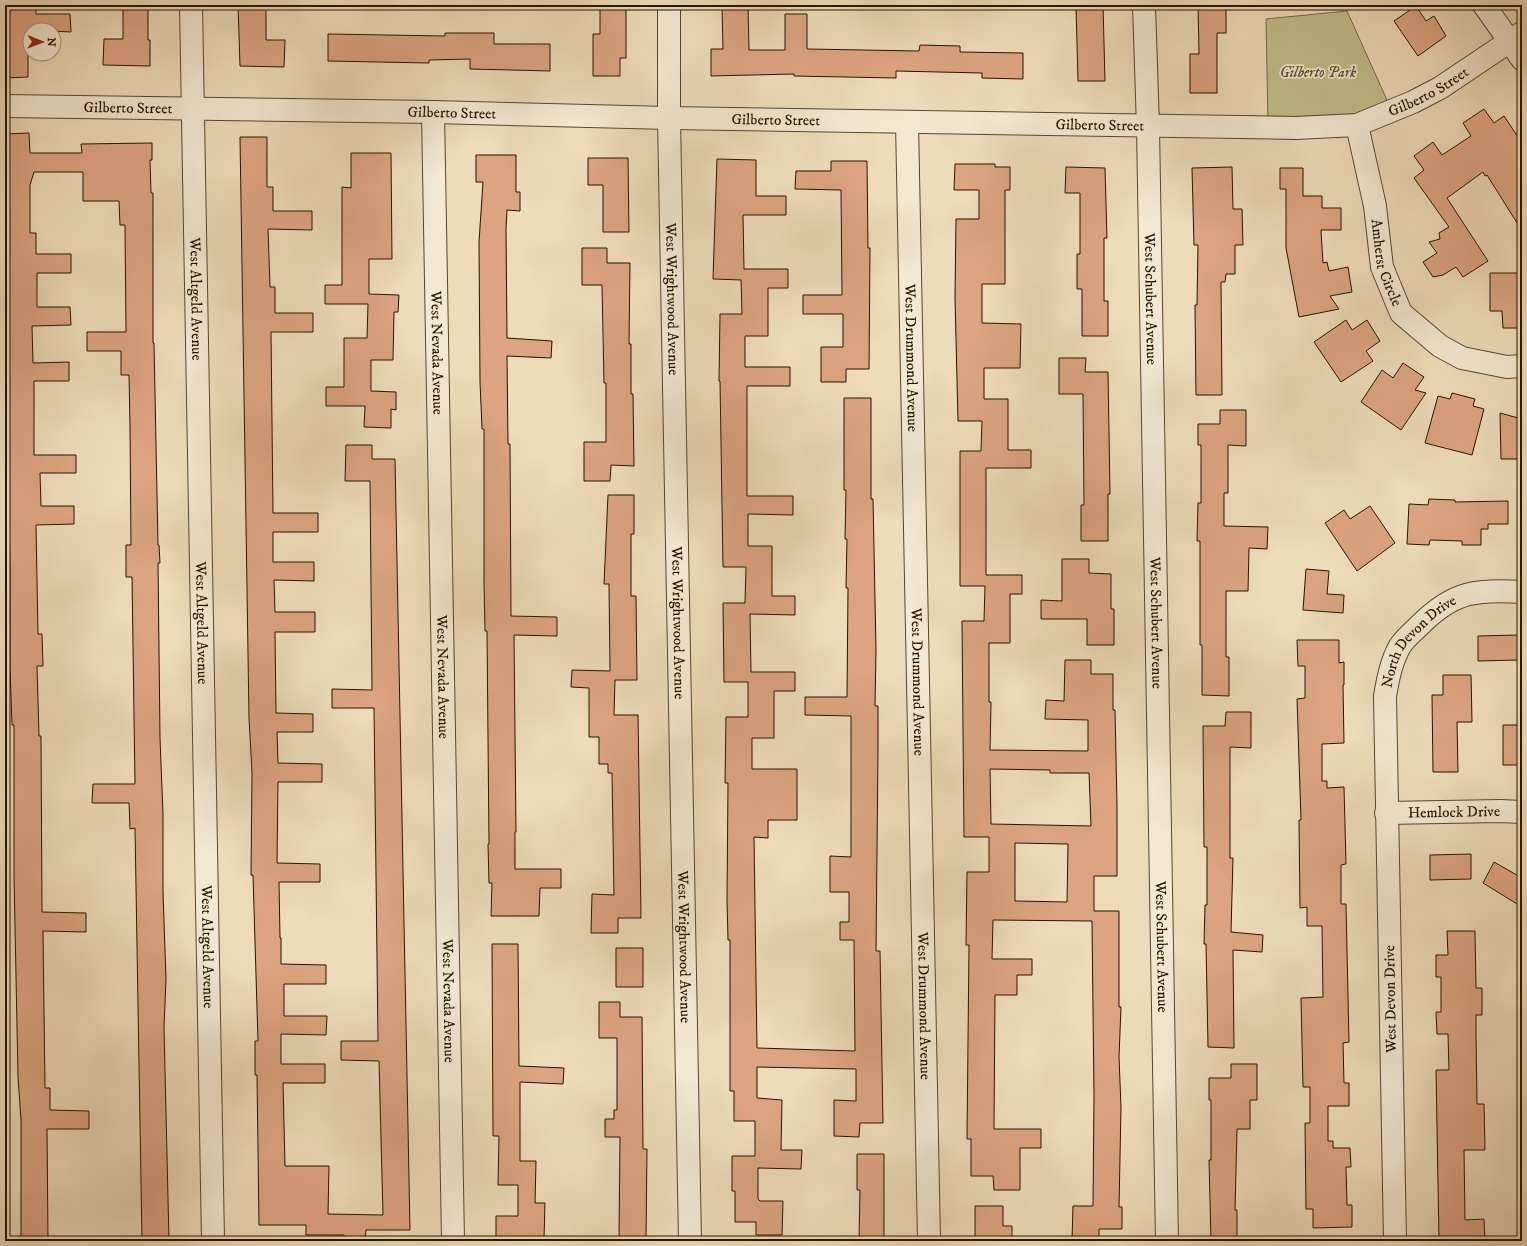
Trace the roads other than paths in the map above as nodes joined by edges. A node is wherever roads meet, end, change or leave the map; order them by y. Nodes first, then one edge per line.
1 (191, 5) edge
2 (668, 5) edge
3 (1144, 5) edge
4 (1484, 5) edge
5 (1516, 37) edge
6 (1522, 59) edge
7 (5, 106) edge
8 (192, 110) junction
9 (433, 112) junction
10 (669, 118) junction
11 (907, 122) junction
12 (1357, 125) junction
13 (1148, 126) junction
14 (1522, 366) edge
15 (1522, 592) edge
16 (1386, 756) joint
17 (1386, 812) junction
18 (1522, 812) edge
19 (212, 1241) edge
20 (453, 1241) edge
21 (690, 1241) edge
22 (929, 1241) edge
23 (1166, 1241) edge
24 (1395, 1241) edge

1 - 8 street, West Altgeld Avenue
2 - 10 street, West Wrightwood Avenue
3 - 13 street, West Schubert Avenue
4 - 5 street
5 - 6 street
5 - 12 street, Gilberto Street
7 - 8 street, Gilberto Street
8 - 9 street, Gilberto Street
8 - 19 street, West Altgeld Avenue
9 - 10 street, Gilberto Street
9 - 20 street, West Nevada Avenue
10 - 11 street, Gilberto Street
10 - 21 street, West Wrightwood Avenue
11 - 13 street, Gilberto Street
11 - 22 street, West Drummond Avenue
12 - 13 street, Gilberto Street
12 - 14 street, Amherst Circle
13 - 23 street, West Schubert Avenue
15 - 16 street, North Devon Drive
16 - 17 street, West Devon Drive
17 - 18 street, Hemlock Drive
17 - 24 street, West Devon Drive

